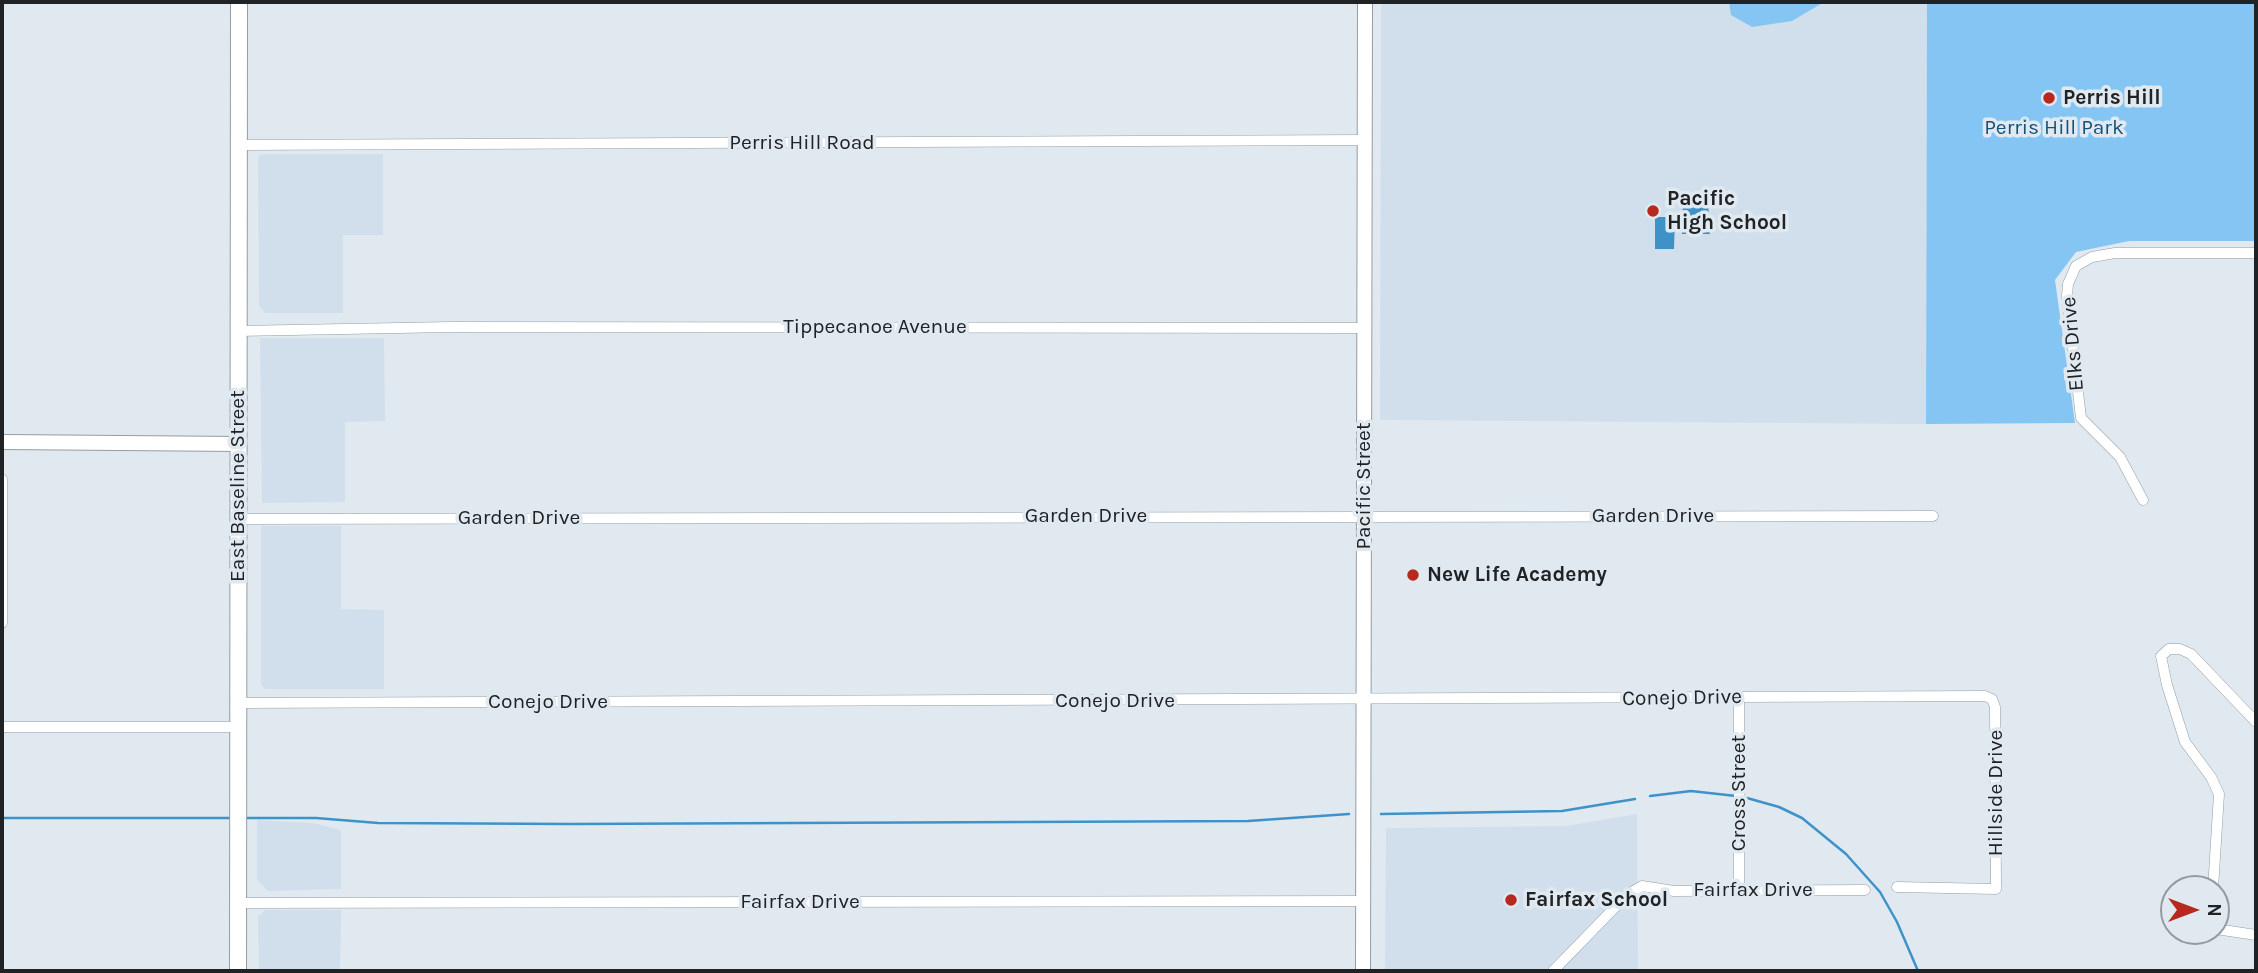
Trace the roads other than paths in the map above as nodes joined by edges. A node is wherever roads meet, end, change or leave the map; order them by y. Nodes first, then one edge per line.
1 (239, 2) edge
2 (1365, 2) edge
3 (1364, 140) junction
4 (239, 145) junction
5 (2256, 253) edge
6 (1364, 328) junction
7 (237, 331) junction
8 (2, 442) edge
9 (239, 444) junction
10 (2, 480) edge
11 (2143, 500) dead end
12 (1364, 516) junction
13 (1933, 516) dead end
14 (239, 519) junction
15 (2, 550) edge
16 (2, 623) edge
17 (1739, 697) junction
18 (1992, 699) joint
19 (1363, 701) junction
20 (238, 703) junction
21 (2256, 722) edge
22 (2, 727) edge
23 (238, 727) junction
24 (2215, 875) edge
25 (1897, 887) dead end
26 (1739, 890) junction
27 (1865, 890) dead end
28 (1363, 901) junction
29 (238, 903) junction
30 (2230, 931) edge
31 (2256, 935) edge
32 (238, 971) edge
33 (1363, 971) edge
34 (1552, 971) edge

1 - 4 main road, East Baseline Street
2 - 3 street, Pacific Street
3 - 4 street, Perris Hill Road
3 - 6 street, Pacific Street
4 - 7 main road, East Baseline Street
5 - 11 street, Elks Drive
6 - 7 street, Tippecanoe Avenue
6 - 12 street, Pacific Street
7 - 9 main road, East Baseline Street
8 - 9 street
9 - 14 main road, East Baseline Street
10 - 15 street
12 - 13 street, Garden Drive
12 - 14 street, Garden Drive
12 - 19 street, Pacific Street
14 - 20 main road, East Baseline Street
15 - 16 street
17 - 18 street, Conejo Drive
17 - 19 street, Conejo Drive
17 - 26 street, Cross Street
18 - 25 street, Hillside Drive
19 - 20 street, Conejo Drive
19 - 28 street, Pacific Street
20 - 23 main road, East Baseline Street
21 - 24 street
22 - 23 street
23 - 29 main road, East Baseline Street
26 - 27 street, Fairfax Drive
26 - 34 street, Fairfax Drive
28 - 29 street, Fairfax Drive
28 - 33 street, Pacific Street
29 - 32 main road, East Baseline Street
30 - 31 street

